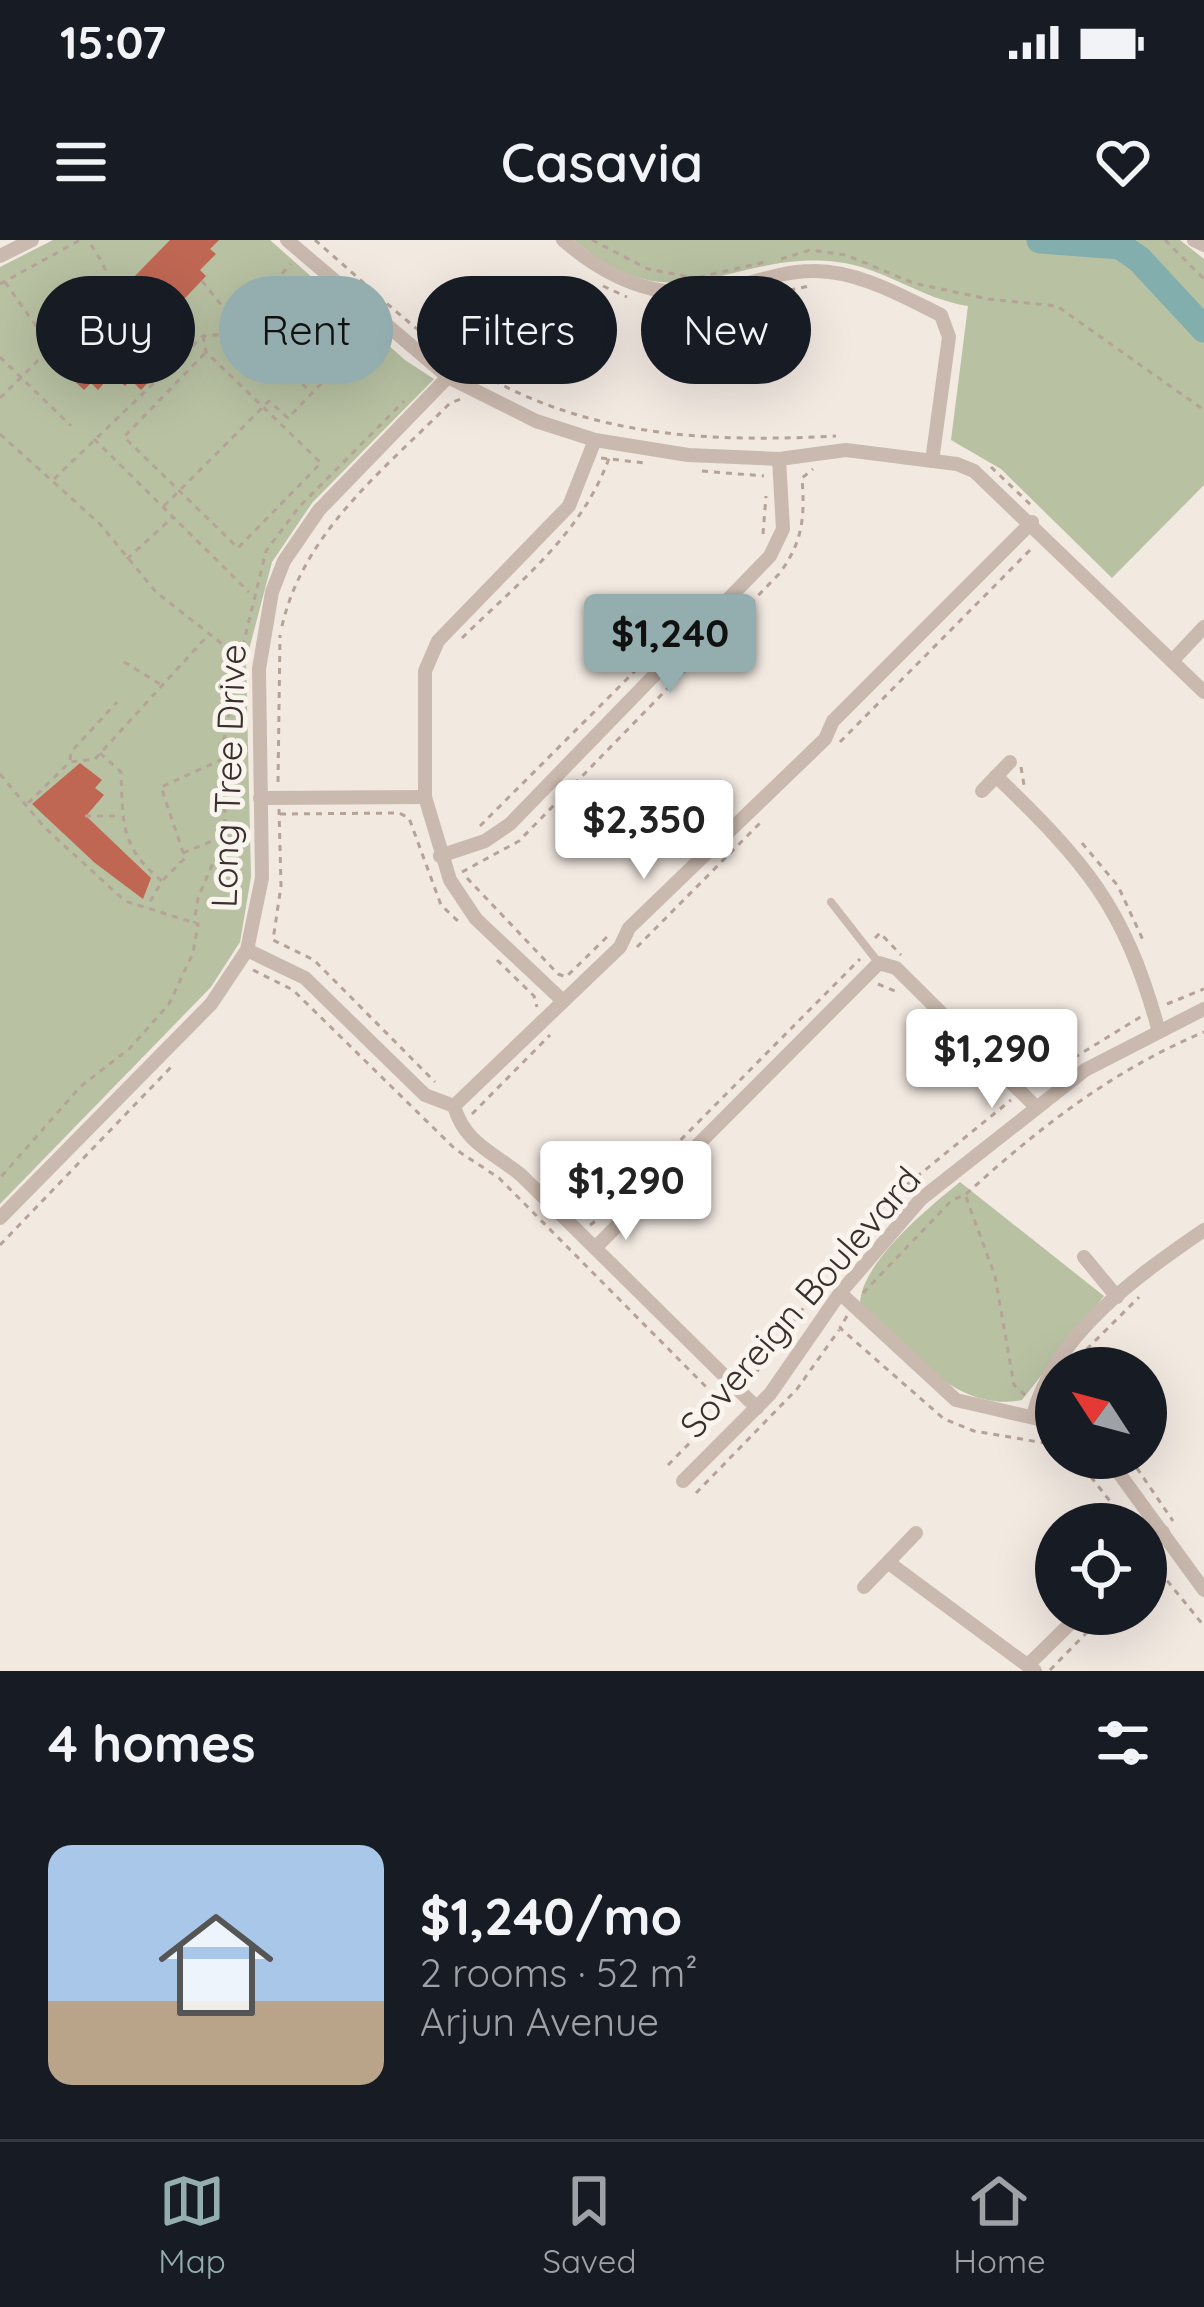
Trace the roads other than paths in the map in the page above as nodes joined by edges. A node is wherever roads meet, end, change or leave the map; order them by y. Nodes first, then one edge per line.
1 (32, 240) edge
2 (563, 240) edge
3 (1194, 240) edge
4 (1204, 245) edge
5 (283, 246) edge
6 (0, 256) edge
7 (417, 356) edge
8 (441, 384) edge
9 (462, 384) edge
10 (595, 440) junction
11 (779, 459) junction
12 (932, 461) junction
13 (1032, 522) junction
14 (1204, 627) edge
15 (1173, 660) junction
16 (1204, 692) edge
17 (1010, 762) dead end
18 (996, 776) junction
19 (982, 791) dead end
20 (425, 796) junction
21 (260, 798) junction
22 (440, 856) junction
23 (831, 902) dead end
24 (247, 950) junction
25 (879, 963) junction
26 (562, 1000) junction
27 (1204, 1009) edge
28 (1158, 1028) junction
29 (454, 1106) junction
30 (1035, 1106) junction
31 (0, 1218) edge
32 (1204, 1230) edge
33 (595, 1247) junction
34 (1084, 1257) dead end
35 (840, 1293) junction
36 (1117, 1297) junction
37 (757, 1408) junction
38 (1033, 1415) joint
39 (683, 1481) dead end
40 (916, 1533) dead end
41 (1167, 1538) edge
42 (889, 1563) junction
43 (864, 1587) dead end
44 (1204, 1590) edge
45 (1061, 1635) edge
46 (1032, 1668) edge

1 - 6 street
2 - 12 street
3 - 4 street
5 - 7 street
8 - 21 street, Long Tree Drive
9 - 10 street
10 - 11 street
10 - 20 street
11 - 12 street
11 - 22 street
12 - 13 street
13 - 15 street
13 - 26 street
14 - 15 street
15 - 16 street
17 - 18 street
18 - 19 street
18 - 28 street
20 - 21 street
20 - 22 street
21 - 24 street, Long Tree Drive
22 - 26 street
23 - 25 lane
24 - 29 street
24 - 31 street, Long Tree Drive
25 - 30 street
25 - 33 street
26 - 29 street
27 - 28 street, Sovereign Boulevard
28 - 30 street, Sovereign Boulevard
29 - 33 street
30 - 35 street, Sovereign Boulevard
32 - 36 street
33 - 37 street
34 - 36 street
35 - 37 street, Sovereign Boulevard
35 - 38 street
36 - 38 street
37 - 39 street, Sovereign Boulevard
40 - 42 street
41 - 44 street
42 - 43 street
42 - 46 street
45 - 46 street

